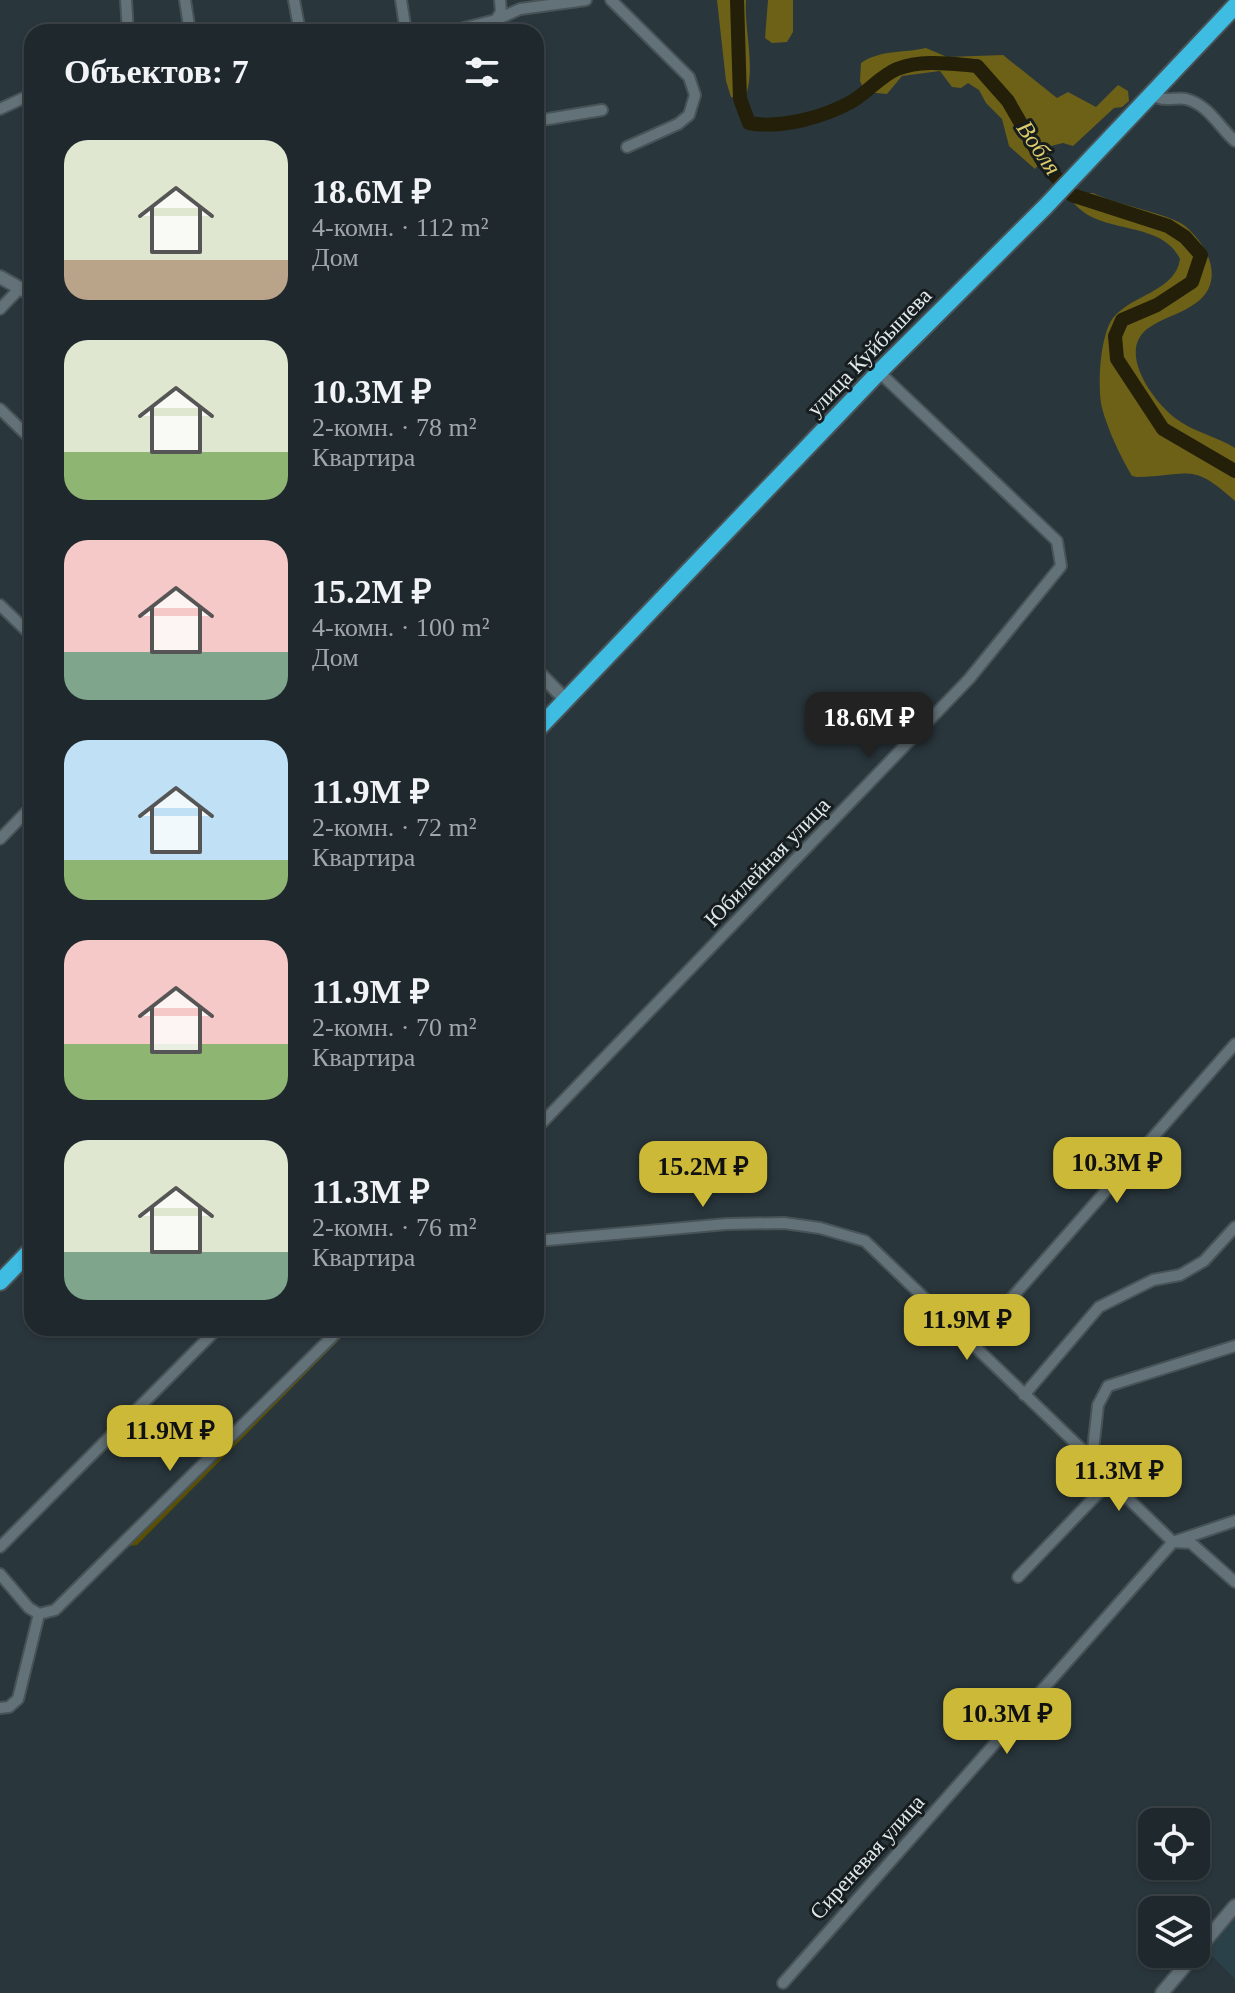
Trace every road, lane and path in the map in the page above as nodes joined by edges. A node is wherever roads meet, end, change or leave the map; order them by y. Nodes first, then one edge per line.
1 (126, 0) edge
2 (185, 0) edge
3 (294, 0) edge
4 (401, 0) edge
5 (500, 0) edge
6 (586, 0) edge
7 (611, 0) edge
8 (1235, 6) edge
9 (496, 20) junction
10 (128, 24) edge
11 (189, 24) edge
12 (298, 24) edge
13 (405, 24) edge
14 (480, 24) edge
15 (1154, 91) junction
16 (24, 98) edge
17 (0, 109) edge
18 (602, 110) dead end
19 (544, 120) edge
20 (1235, 141) edge
21 (627, 147) dead end
22 (0, 277) edge
23 (24, 291) edge
24 (24, 293) edge
25 (0, 309) edge
26 (879, 372) junction
27 (0, 409) edge
28 (24, 432) edge
29 (0, 605) edge
30 (24, 628) edge
31 (544, 678) edge
32 (567, 701) junction
33 (544, 723) edge
34 (24, 814) edge
35 (0, 839) edge
36 (1235, 1044) edge
37 (544, 1121) edge
38 (1235, 1227) edge
39 (544, 1240) edge
40 (24, 1257) edge
41 (0, 1282) edge
42 (210, 1336) edge
43 (333, 1336) edge
44 (972, 1343) junction
45 (1235, 1346) edge
46 (1024, 1395) junction
47 (1092, 1459) junction
48 (1110, 1481) junction
49 (1235, 1521) edge
50 (1173, 1542) junction
51 (0, 1547) edge
52 (0, 1574) edge
53 (1018, 1577) dead end
54 (1235, 1582) edge
55 (39, 1614) junction
56 (0, 1708) edge
57 (1235, 1906) edge
58 (1210, 1935) edge
59 (1183, 1968) edge
60 (783, 1983) dead end
61 (1162, 1993) edge

1 - 10 street
2 - 11 street
3 - 12 street
4 - 13 street
5 - 9 street
6 - 9 street
7 - 21 street
8 - 15 highway, улица Куйбышева
9 - 14 street
15 - 20 street
15 - 26 highway, улица Куйбышева
16 - 17 street
18 - 19 street
22 - 23 street
24 - 25 street
26 - 32 highway, улица Куйбышева
26 - 37 street, Юбилейная улица
27 - 28 street
29 - 30 street
31 - 32 street
32 - 33 highway, улица Куйбышева
34 - 35 street
36 - 44 street
38 - 46 street
39 - 44 street
40 - 41 highway
42 - 51 street
43 - 55 street
44 - 46 street
45 - 47 street
46 - 47 street
47 - 48 street
48 - 50 street
48 - 53 street
49 - 50 street, Сиреневая улица
50 - 54 street
50 - 60 street, Сиреневая улица
52 - 55 street
55 - 56 street
57 - 58 street
59 - 61 street

